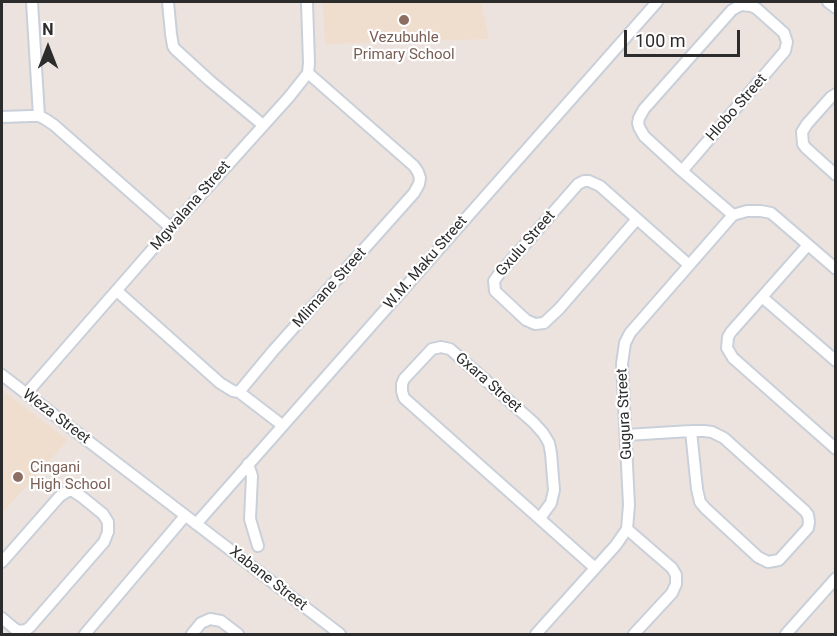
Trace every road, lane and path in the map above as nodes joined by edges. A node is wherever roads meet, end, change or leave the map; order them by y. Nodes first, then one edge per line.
1 (32, 2) edge
2 (168, 2) edge
3 (307, 2) edge
4 (657, 2) edge
5 (828, 2) edge
6 (836, 9) edge
7 (308, 74) junction
8 (836, 94) edge
9 (39, 116) junction
10 (2, 117) edge
11 (263, 125) junction
12 (682, 171) junction
13 (836, 175) edge
14 (733, 215) junction
15 (637, 219) junction
16 (171, 228) junction
17 (808, 245) junction
18 (689, 265) junction
19 (836, 269) edge
20 (117, 291) junction
21 (762, 297) junction
22 (836, 361) edge
23 (2, 375) edge
24 (239, 392) junction
25 (26, 394) junction
26 (282, 426) junction
27 (691, 431) junction
28 (626, 435) junction
29 (836, 449) edge
30 (248, 464) junction
31 (185, 516) junction
32 (540, 518) junction
33 (196, 524) junction
34 (627, 529) junction
35 (258, 546) dead end
36 (2, 562) edge
37 (595, 568) junction
38 (836, 578) edge
39 (2, 618) edge
40 (85, 634) edge
41 (192, 634) edge
42 (238, 634) edge
43 (340, 634) edge
44 (536, 634) edge
45 (634, 634) edge
46 (786, 634) edge

1 - 9 street
2 - 11 street
3 - 7 street
4 - 26 street, W.M. Maku Street
5 - 6 street
7 - 11 street, Mgwalana Street
7 - 24 street, Mlimane Street
8 - 13 street
9 - 10 street
9 - 16 street
11 - 16 street, Mgwalana Street
12 - 12 street, Hlobo Street
12 - 14 street, Hlobo Street
14 - 17 street
14 - 18 street, Gugura Street
15 - 15 street, Gxulu Street
15 - 18 street, Gxulu Street
16 - 20 street, Mgwalana Street
17 - 19 street
17 - 21 street
18 - 28 street, Gugura Street
20 - 24 street
20 - 25 street, Mgwalana Street
21 - 22 street
21 - 29 street
23 - 25 street, Weza Street
24 - 26 street
25 - 31 street, Weza Street
26 - 30 street, W.M. Maku Street
27 - 27 street
27 - 28 street
28 - 34 street, Gugura Street
30 - 33 street, W.M. Maku Street
30 - 35 street
31 - 33 street, Weza Street
31 - 40 street
32 - 32 street, Gxara Street
32 - 37 street, Gxara Street
33 - 43 street, Xabane Street
34 - 37 street
34 - 45 street
36 - 39 street
37 - 44 street
38 - 46 street
41 - 42 street

